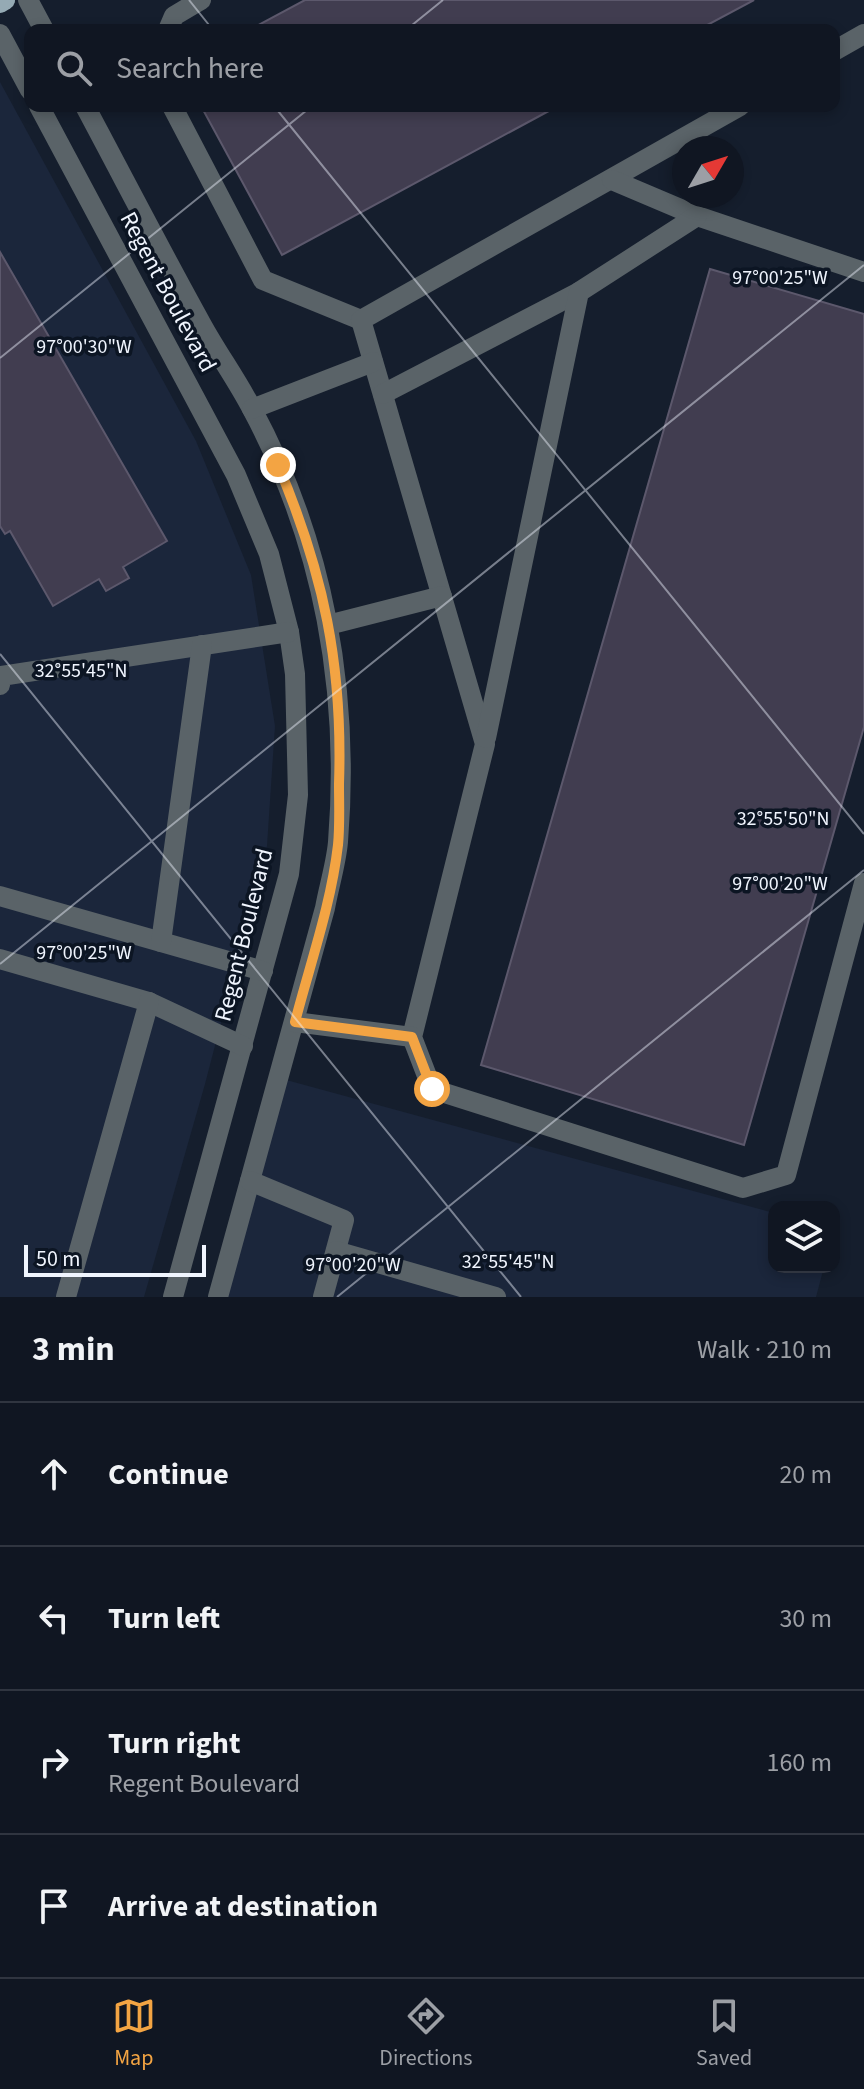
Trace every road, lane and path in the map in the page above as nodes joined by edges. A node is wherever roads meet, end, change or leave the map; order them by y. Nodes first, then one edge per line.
1 (28, 0) edge
2 (201, 0) edge
3 (41, 24) edge
4 (171, 24) edge
5 (0, 34) edge
6 (864, 34) edge
7 (840, 48) edge
8 (24, 79) edge
9 (42, 112) edge
10 (88, 112) edge
11 (175, 112) edge
12 (730, 112) edge
13 (612, 180) junction
14 (697, 216) junction
15 (864, 272) edge
16 (579, 292) junction
17 (361, 320) junction
18 (373, 362) junction
19 (383, 394) junction
20 (252, 409) junction
21 (442, 596) junction
22 (328, 625) junction
23 (289, 632) junction
24 (202, 645) junction
25 (0, 685) edge
26 (485, 744) junction
27 (864, 883) edge
28 (0, 896) edge
29 (161, 942) junction
30 (0, 959) edge
31 (263, 971) junction
32 (149, 1002) junction
33 (295, 1022) junction
34 (412, 1037) junction
35 (243, 1046) junction
36 (250, 1181) junction
37 (336, 1251) junction
38 (66, 1297) edge
39 (173, 1297) edge
40 (218, 1297) edge
41 (323, 1297) edge
42 (496, 1297) edge

1 - 3 street
2 - 4 street
5 - 8 street
6 - 7 street
9 - 23 street, Regent Boulevard
10 - 20 street, Regent Boulevard
11 - 17 street
12 - 13 street
13 - 14 street
13 - 17 street
14 - 15 street
14 - 16 street
16 - 19 street
16 - 26 street
17 - 18 street
18 - 19 street
18 - 20 street
19 - 21 street
20 - 22 street, Regent Boulevard
21 - 22 street
21 - 26 street
22 - 33 street, Regent Boulevard
23 - 24 street
23 - 31 street, Regent Boulevard
24 - 25 street
24 - 29 street
26 - 34 street
27 - 34 street
28 - 29 street
29 - 31 street
30 - 32 street
31 - 35 street, Regent Boulevard
32 - 35 street
32 - 38 street
33 - 34 street
33 - 36 street, Regent Boulevard
35 - 39 street, Regent Boulevard
36 - 37 street
36 - 40 street, Regent Boulevard
37 - 41 street
37 - 42 street

